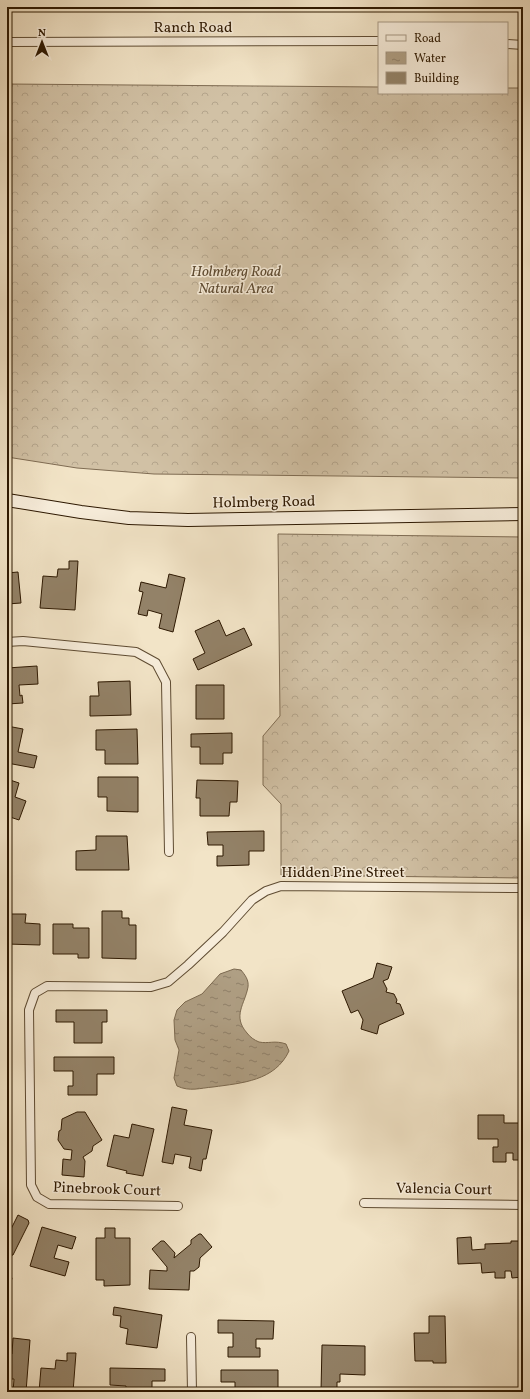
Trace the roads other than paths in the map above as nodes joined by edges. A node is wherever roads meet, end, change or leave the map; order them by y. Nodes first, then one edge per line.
1 (7, 42) edge
2 (378, 42) edge
3 (508, 44) edge
4 (523, 45) edge
5 (7, 500) edge
6 (523, 514) edge
7 (7, 642) edge
8 (168, 852) dead end
9 (523, 888) edge
10 (37, 1197) joint
11 (364, 1203) dead end
12 (523, 1205) edge
13 (178, 1206) dead end
14 (191, 1337) dead end
15 (192, 1392) edge

1 - 2 street, Ranch Road
3 - 4 street
5 - 6 street, Holmberg Road
7 - 8 street
9 - 10 street, Hidden Pine Street
10 - 13 street, Pinebrook Court
11 - 12 street, Valencia Court
14 - 15 street

